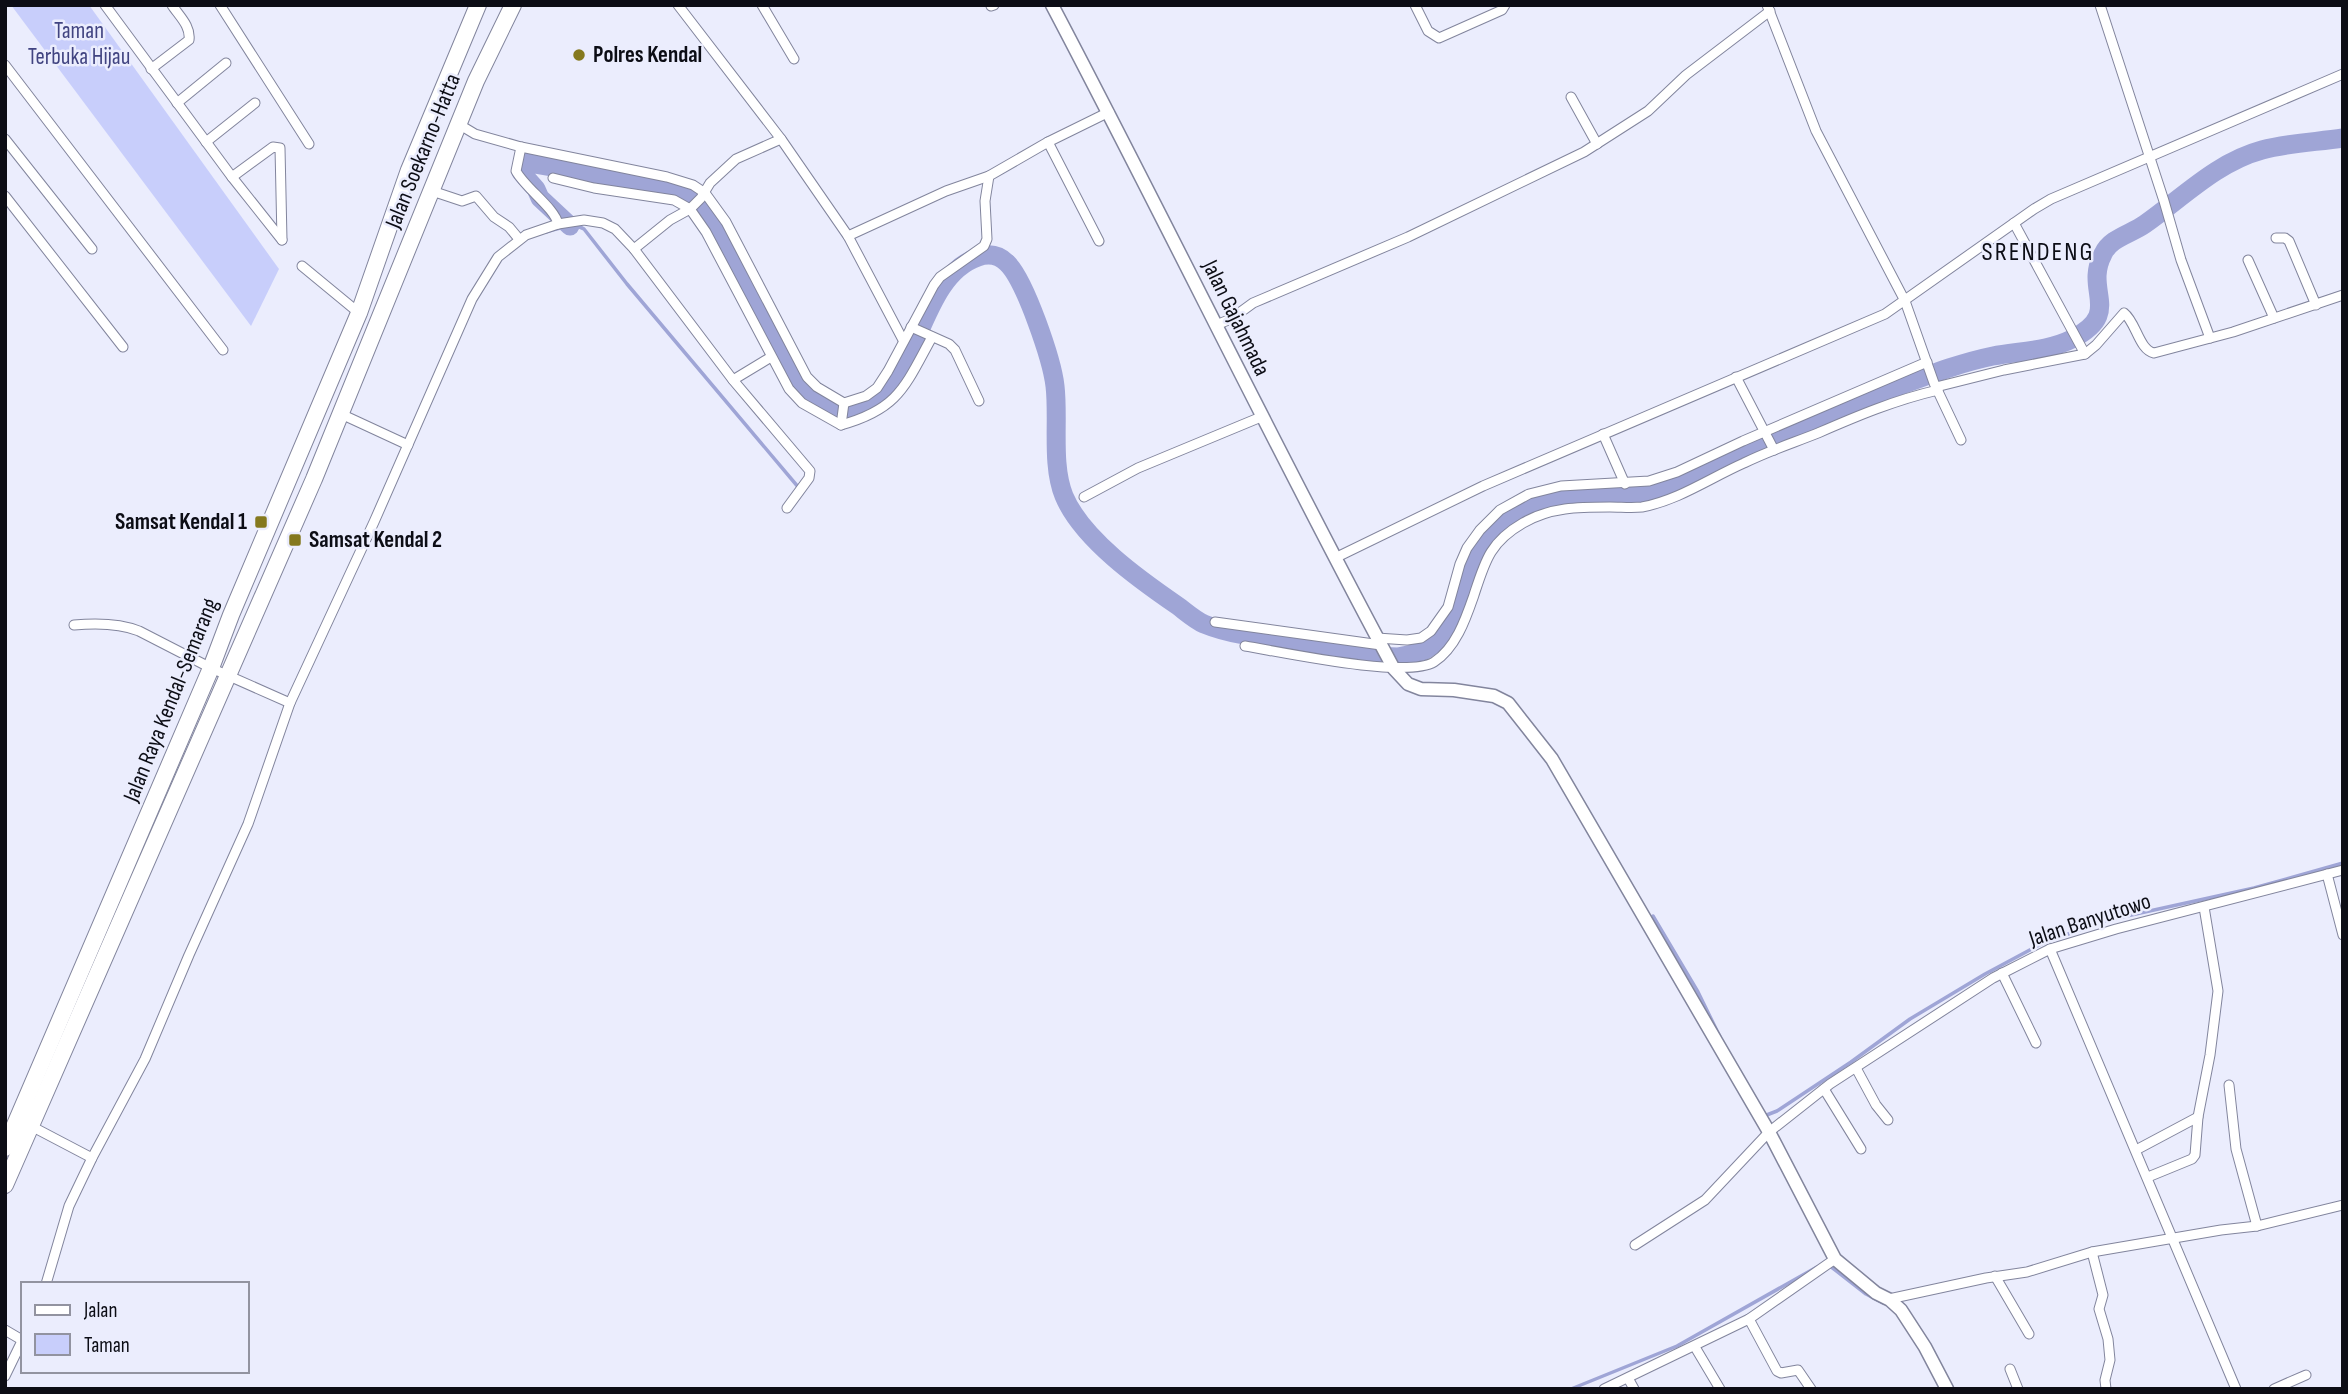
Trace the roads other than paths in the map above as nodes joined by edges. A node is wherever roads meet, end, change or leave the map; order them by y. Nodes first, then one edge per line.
1 (105, 5) edge
2 (172, 5) edge
3 (220, 5) edge
4 (478, 5) edge
5 (513, 5) edge
6 (762, 5) edge
7 (1052, 5) edge
8 (1415, 5) edge
9 (1505, 5) edge
10 (2100, 5) edge
11 (680, 6) edge
12 (1769, 8) edge
13 (794, 59) dead end
14 (226, 63) dead end
15 (5, 65) edge
16 (151, 69) junction
17 (2343, 74) edge
18 (1571, 97) dead end
19 (177, 103) junction
20 (255, 103) dead end
21 (1103, 115) junction
22 (460, 133) junction
23 (5, 139) edge
24 (781, 139) junction
25 (206, 142) junction
26 (1048, 142) junction
27 (309, 144) dead end
28 (1597, 144) junction
29 (520, 151) junction
30 (2149, 158) junction
31 (989, 176) junction
32 (232, 177) junction
33 (553, 178) dead end
34 (440, 183) junction
35 (703, 195) junction
36 (5, 196) edge
37 (691, 208) junction
38 (563, 223) junction
39 (2014, 223) junction
40 (848, 236) junction
41 (2276, 238) dead end
42 (519, 239) junction
43 (1099, 241) dead end
44 (92, 249) dead end
45 (635, 249) junction
46 (2248, 260) dead end
47 (302, 266) dead end
48 (375, 266) joint
49 (2343, 295) edge
50 (1905, 301) junction
51 (2316, 304) junction
52 (359, 313) junction
53 (380, 317) joint
54 (2274, 318) junction
55 (1224, 322) junction
56 (912, 328) junction
57 (930, 336) junction
58 (2210, 338) junction
59 (903, 340) junction
60 (123, 347) dead end
61 (223, 350) dead end
62 (2084, 351) junction
63 (771, 357) junction
64 (1928, 365) junction
65 (1737, 377) junction
66 (733, 380) junction
67 (1936, 387) junction
68 (979, 401) dead end
69 (844, 405) junction
70 (341, 414) junction
71 (1261, 417) junction
72 (841, 423) junction
73 (1766, 433) junction
74 (1603, 434) junction
75 (1961, 440) dead end
76 (408, 445) junction
77 (1773, 448) junction
78 (1625, 484) junction
79 (1084, 497) dead end
80 (787, 508) dead end
81 (1343, 554) junction
82 (1214, 622) dead end
83 (74, 625) dead end
84 (1380, 644) junction
85 (1245, 646) dead end
86 (211, 668) junction
87 (1401, 668) junction
88 (227, 674) junction
89 (290, 703) junction
90 (2343, 870) edge
91 (2327, 874) junction
92 (2204, 907) junction
93 (2343, 935) edge
94 (104, 937) junction
95 (2050, 949) junction
96 (2002, 974) junction
97 (2036, 1044) dead end
98 (1856, 1068) junction
99 (2229, 1085) dead end
100 (1824, 1089) junction
101 (2198, 1117) junction
102 (1888, 1120) dead end
103 (31, 1126) junction
104 (1769, 1132) junction
105 (5, 1148) edge
106 (1861, 1149) dead end
107 (2136, 1150) junction
108 (92, 1158) junction
109 (2148, 1177) junction
110 (5, 1185) edge
111 (2343, 1205) edge
112 (2257, 1226) junction
113 (2174, 1241) junction
114 (1635, 1245) dead end
115 (2092, 1255) junction
116 (1830, 1263) junction
117 (1996, 1279) junction
118 (47, 1282) edge
119 (1891, 1301) junction
120 (1749, 1319) junction
121 (5, 1330) edge
122 (2029, 1334) dead end
123 (21, 1338) edge
124 (21, 1343) edge
125 (1695, 1347) junction
126 (2010, 1369) dead end
127 (2306, 1375) dead end
128 (5, 1376) edge
129 (1628, 1378) junction
130 (1604, 1389) edge
131 (1633, 1389) edge
132 (1720, 1389) edge
133 (1811, 1389) edge
134 (1947, 1389) edge
135 (2018, 1389) edge
136 (2106, 1389) edge
137 (2236, 1389) edge
138 (2274, 1389) edge

1 - 16 street
2 - 16 street
3 - 27 street
4 - 48 highway, Jalan Soekarno-Hatta
5 - 22 highway, Jalan Soekarno-Hatta
6 - 13 street
7 - 21 street, Jalan Gajahmada
8 - 9 street
10 - 30 street
11 - 24 street
12 - 28 street
12 - 50 street
14 - 19 street
15 - 61 street
16 - 19 street
17 - 30 street
18 - 28 street
19 - 25 street
20 - 25 street
21 - 26 street
21 - 55 street, Jalan Gajahmada
22 - 29 street
22 - 34 highway, Jalan Soekarno-Hatta
23 - 44 street
24 - 35 street
24 - 40 street
25 - 32 street
26 - 31 street
26 - 43 street
28 - 55 street
29 - 35 street
29 - 38 street
30 - 39 street
30 - 58 street
31 - 40 street
31 - 56 street
32 - 32 street
33 - 37 street
34 - 42 street
34 - 53 highway, Jalan Soekarno-Hatta
35 - 37 street
35 - 69 street
36 - 60 street
37 - 45 street
37 - 63 street
38 - 42 street
38 - 45 street
39 - 50 street
39 - 62 street
40 - 59 street
41 - 51 street
42 - 76 street
45 - 66 street
46 - 54 street
47 - 52 street
48 - 52 highway, Jalan Raya Kendal-Semarang
49 - 51 street
50 - 64 street
50 - 65 street
51 - 54 street
52 - 86 highway, Jalan Raya Kendal-Semarang
53 - 70 highway, Jalan Raya Kendal-Semarang
54 - 58 street
55 - 71 street, Jalan Gajahmada
56 - 57 street
56 - 59 street
57 - 68 street
57 - 72 street
58 - 62 street
59 - 69 street
62 - 67 street
63 - 66 street
63 - 72 street
64 - 67 street
64 - 73 street
65 - 73 street
65 - 74 street
66 - 80 street
67 - 75 street
67 - 77 street
69 - 72 street
70 - 76 street
70 - 88 highway, Jalan Raya Kendal-Semarang
71 - 79 street
71 - 81 street, Jalan Gajahmada
73 - 77 street
73 - 78 street
74 - 78 street
74 - 81 street
76 - 89 street
77 - 87 street
78 - 84 street
81 - 84 street, Jalan Gajahmada
82 - 84 street
83 - 86 street
84 - 87 street, Jalan Gajahmada
85 - 87 street
86 - 88 street
86 - 94 highway, Jalan Raya Kendal-Semarang
87 - 104 street
88 - 89 street
88 - 94 highway, Jalan Raya Kendal-Semarang
89 - 108 street
90 - 91 street, Jalan Banyutowo
91 - 92 street, Jalan Banyutowo
91 - 93 street
92 - 95 street, Jalan Banyutowo
92 - 101 street
94 - 103 highway, Jalan Raya Kendal-Semarang
94 - 105 highway, Jalan Raya Kendal-Semarang
95 - 96 street, Jalan Banyutowo
95 - 107 street
96 - 97 street
96 - 98 street, Jalan Banyutowo
98 - 100 street, Jalan Banyutowo
98 - 102 street
99 - 112 street
100 - 104 street, Jalan Banyutowo
100 - 106 street
101 - 107 street
101 - 109 street
103 - 108 street
103 - 110 highway, Jalan Raya Kendal-Semarang
104 - 114 street, Jalan Banyutowo
104 - 116 street
107 - 109 street
108 - 118 street
109 - 113 street
111 - 112 street
112 - 113 street
113 - 115 street
113 - 137 street
115 - 117 street
115 - 136 street
116 - 119 street
116 - 120 street
117 - 119 street
117 - 122 street
119 - 134 street
120 - 125 street
120 - 133 street
121 - 123 street
124 - 128 street
125 - 129 street
125 - 132 street
126 - 135 street
127 - 138 street
129 - 130 street
129 - 131 street

